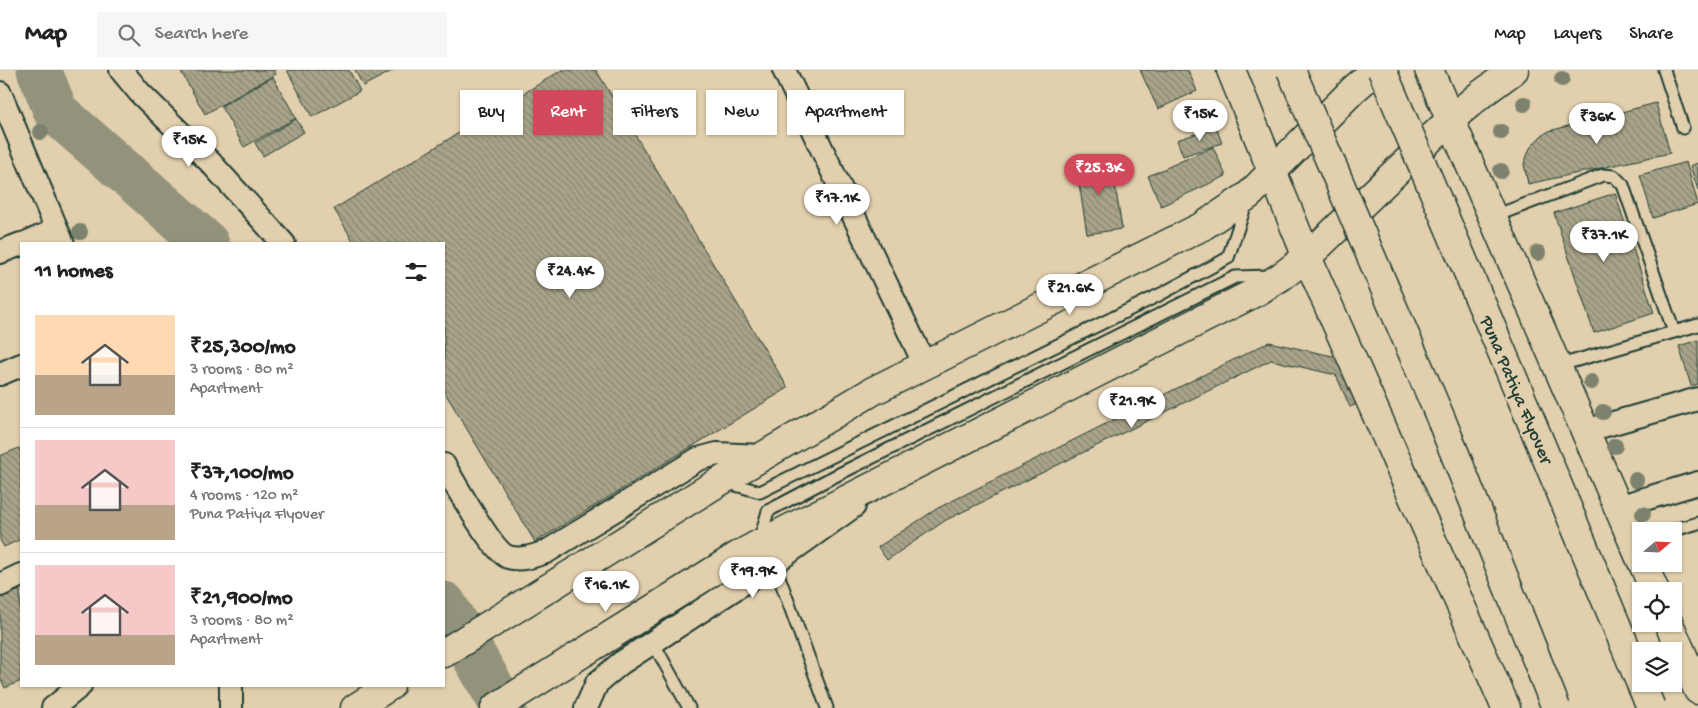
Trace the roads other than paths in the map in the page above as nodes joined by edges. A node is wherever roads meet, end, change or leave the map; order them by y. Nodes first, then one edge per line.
1 (121, 70) edge
2 (784, 70) edge
3 (1231, 70) edge
4 (1291, 70) edge
5 (1376, 70) edge
6 (1382, 70) edge
7 (1429, 70) edge
8 (1664, 70) edge
9 (1507, 74) edge
10 (0, 93) edge
11 (1450, 120) junction
12 (1683, 128) dead end
13 (8, 134) edge
14 (1272, 171) junction
15 (1249, 195) junction
16 (1492, 217) junction
17 (60, 237) edge
18 (33, 242) edge
19 (282, 242) edge
20 (20, 245) edge
21 (0, 252) edge
22 (1307, 257) junction
23 (1282, 276) junction
24 (1698, 325) edge
25 (1674, 332) junction
26 (20, 365) edge
27 (924, 365) junction
28 (1557, 366) junction
29 (0, 374) edge
30 (1698, 399) edge
31 (1585, 431) junction
32 (762, 456) junction
33 (445, 467) edge
34 (1698, 483) edge
35 (715, 484) junction
36 (1618, 507) junction
37 (1698, 522) edge
38 (1682, 527) edge
39 (1632, 536) edge
40 (757, 554) junction
41 (20, 575) edge
42 (0, 585) edge
43 (1673, 632) edge
44 (653, 642) junction
45 (445, 652) edge
46 (79, 687) edge
47 (231, 687) edge
48 (388, 687) edge
49 (1698, 690) edge
50 (54, 708) edge
51 (231, 708) edge
52 (355, 708) edge
53 (495, 708) edge
54 (586, 708) edge
55 (690, 708) edge
56 (827, 708) edge
57 (1506, 708) edge
58 (1556, 708) edge
59 (1651, 708) edge

1 - 19 street
2 - 27 street
3 - 14 main road
4 - 58 main road, bridge
5 - 14 main road
6 - 59 main road, Puna Patiya Flyover, bridge
7 - 11 main road
8 - 12 lane
9 - 11 main road
10 - 13 street
11 - 16 main road
11 - 22 main road
13 - 17 street
14 - 15 main road
14 - 22 main road
15 - 27 main road
15 - 35 lane
16 - 25 lane
16 - 28 main road
17 - 18 street
20 - 21 street
22 - 23 main road
22 - 57 main road
23 - 40 main road
23 - 40 lane
24 - 25 lane
25 - 28 lane
26 - 29 street
27 - 32 main road
28 - 31 main road
30 - 31 street
31 - 36 main road
32 - 33 street
32 - 35 main road
34 - 36 street
35 - 45 main road
36 - 39 main road
37 - 38 lane
40 - 44 street
40 - 53 main road
40 - 56 lane
41 - 42 street
43 - 49 main road
44 - 54 street
44 - 55 lane
46 - 50 street
47 - 51 street
48 - 52 main road

